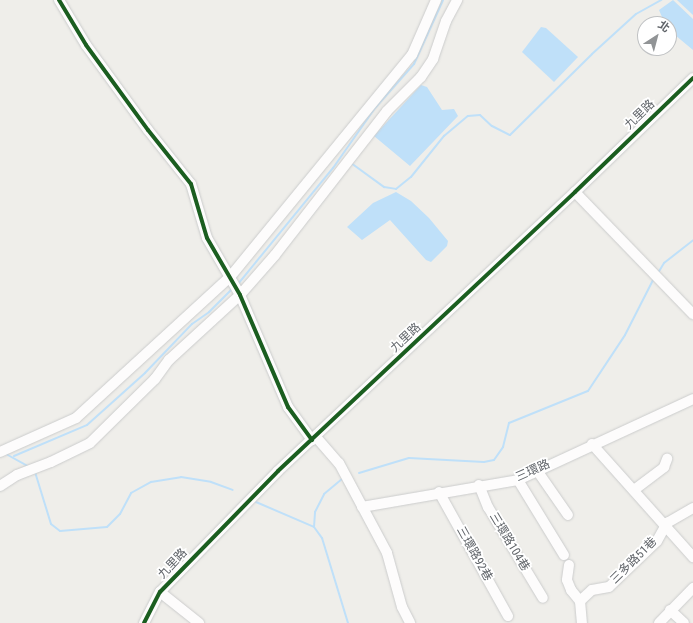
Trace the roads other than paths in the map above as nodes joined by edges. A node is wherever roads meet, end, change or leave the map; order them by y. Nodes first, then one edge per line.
1 (59, 0) edge
2 (436, 0) edge
3 (457, 0) edge
4 (693, 78) edge
5 (576, 192) junction
6 (230, 277) junction
7 (240, 295) junction
8 (693, 314) edge
9 (693, 399) edge
10 (314, 438) junction
11 (592, 444) junction
12 (0, 452) edge
13 (667, 459) dead end
14 (536, 469) junction
15 (518, 480) junction
16 (0, 486) edge
17 (479, 486) junction
18 (634, 490) junction
19 (439, 492) junction
20 (362, 507) junction
21 (693, 508) edge
22 (568, 514) dead end
23 (664, 527) junction
24 (564, 555) dead end
25 (693, 558) edge
26 (569, 565) dead end
27 (693, 588) edge
28 (160, 592) junction
29 (543, 598) dead end
30 (580, 601) junction
31 (670, 610) junction
32 (508, 616) dead end
33 (144, 623) edge
34 (199, 623) edge
35 (410, 623) edge
36 (582, 623) edge
37 (659, 623) edge
38 (684, 623) edge

1 - 6 street
2 - 6 street
3 - 7 street
4 - 5 street, 九里路
5 - 8 street
5 - 10 street, 九里路
6 - 7 street
6 - 12 street
7 - 10 street
7 - 16 street
9 - 11 street, 三環路
10 - 20 street
10 - 28 street, 九里路
11 - 14 street, 三環路
11 - 18 street
13 - 18 street
14 - 15 street, 三環路
14 - 22 street
15 - 17 street, 三環路
15 - 24 street
17 - 19 street, 三環路
17 - 29 street, 三環路104巷
18 - 23 street
19 - 20 street, 三環路
19 - 32 street, 三環路92巷
20 - 35 street
21 - 23 street
23 - 25 street
23 - 30 street, 三多路51巷
26 - 30 street
27 - 31 street
28 - 33 street, 九里路
28 - 34 street
30 - 36 street
31 - 37 street
31 - 38 street

